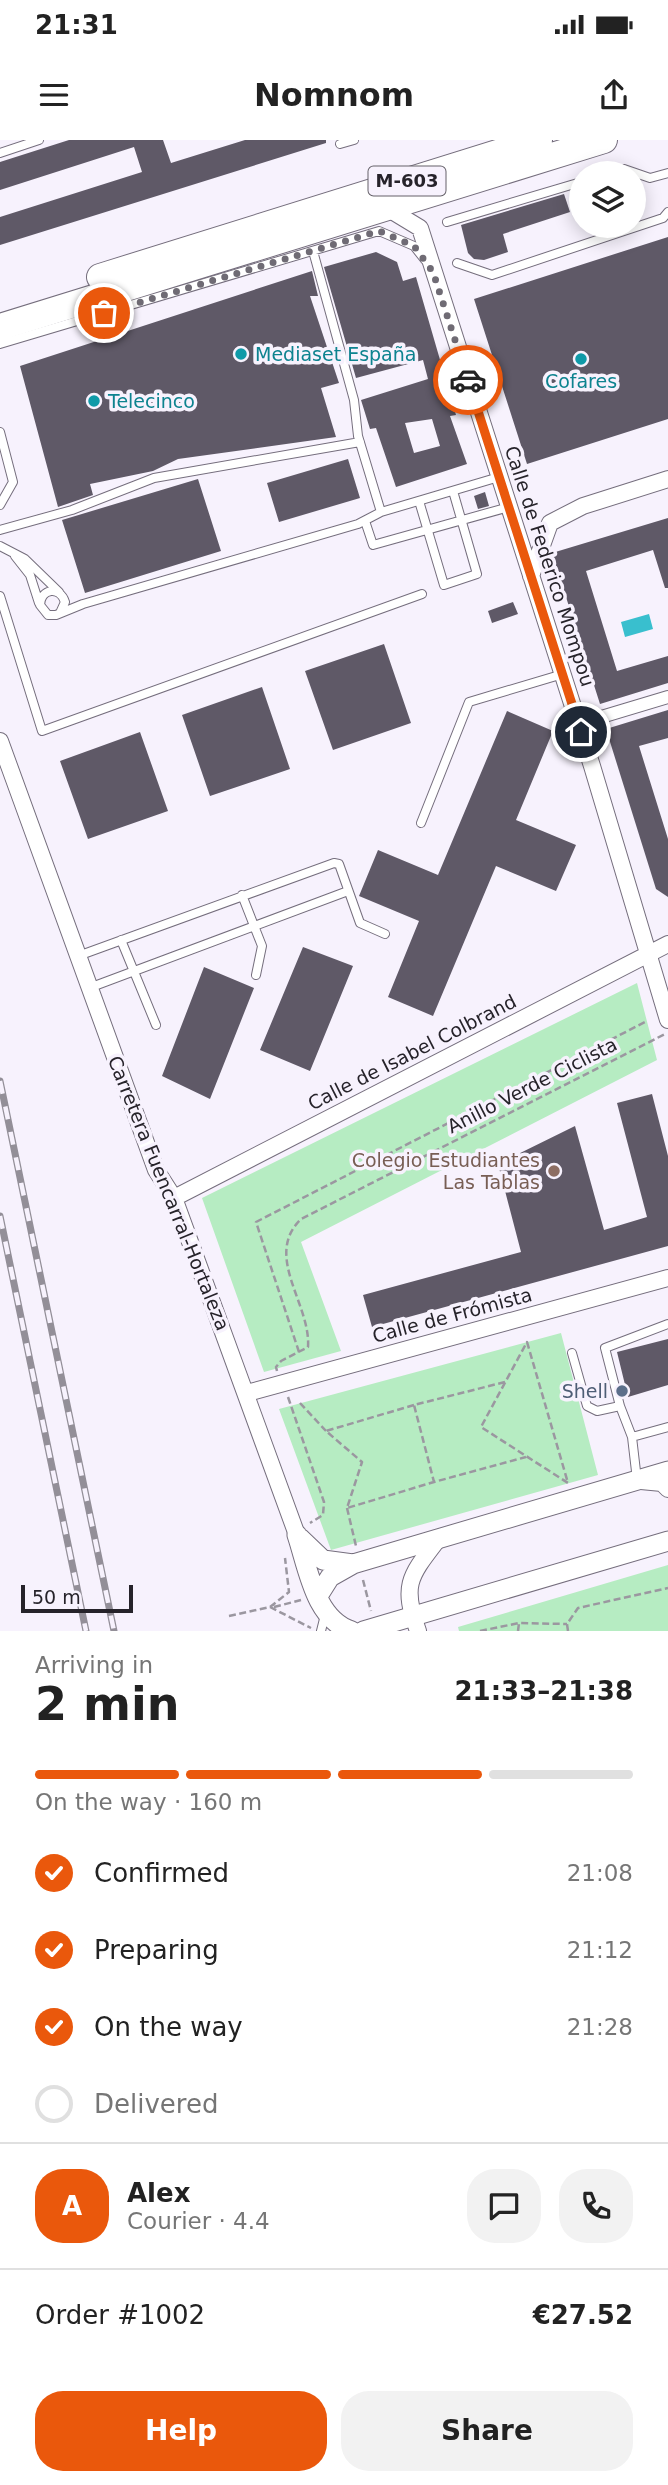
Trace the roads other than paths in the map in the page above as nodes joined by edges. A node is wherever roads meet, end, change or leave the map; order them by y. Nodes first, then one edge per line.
1 (39, 140) edge
2 (354, 140) edge
3 (539, 140) edge
4 (604, 140) edge
5 (340, 144) dead end
6 (0, 153) edge
7 (668, 173) edge
8 (646, 177) edge
9 (569, 186) edge
10 (387, 208) junction
11 (668, 212) edge
12 (447, 222) dead end
13 (313, 251) junction
14 (457, 263) dead end
15 (433, 272) junction
16 (0, 309) edge
17 (0, 327) edge
18 (0, 344) edge
19 (0, 432) edge
20 (360, 442) junction
21 (499, 477) junction
22 (668, 479) edge
23 (453, 491) junction
24 (419, 501) junction
25 (0, 505) edge
26 (509, 507) junction
27 (381, 512) junction
28 (461, 520) junction
29 (365, 521) junction
30 (0, 530) edge
31 (428, 530) junction
32 (0, 546) edge
33 (15, 556) junction
34 (531, 576) junction
35 (59, 592) junction
36 (422, 594) dead end
37 (0, 596) edge
38 (65, 603) junction
39 (83, 604) junction
40 (40, 606) junction
41 (60, 614) junction
42 (563, 674) junction
43 (668, 697) edge
44 (578, 724) junction
45 (0, 741) edge
46 (421, 823) dead end
47 (348, 891) junction
48 (242, 895) junction
49 (255, 926) junction
50 (385, 934) dead end
51 (121, 940) junction
52 (668, 944) edge
53 (647, 954) junction
54 (78, 956) junction
55 (134, 971) junction
56 (256, 975) dead end
57 (89, 988) junction
58 (668, 1020) edge
59 (156, 1025) dead end
60 (174, 1198) junction
61 (668, 1278) edge
62 (668, 1324) edge
63 (572, 1353) dead end
64 (247, 1392) junction
65 (620, 1406) junction
66 (668, 1427) edge
67 (632, 1437) junction
68 (668, 1471) edge
69 (637, 1480) junction
70 (668, 1489) edge
71 (296, 1531) junction
72 (439, 1538) junction
73 (668, 1541) edge
74 (353, 1564) junction
75 (321, 1618) edge
76 (415, 1624) edge
77 (352, 1631) edge
78 (363, 1631) edge

1 - 6 lane
2 - 5 lane
3 - 16 highway, M-603
4 - 10 highway, M-603
7 - 8 lane
9 - 12 lane
10 - 15 street, Calle de Federico Mompou
10 - 17 highway, M-603
11 - 14 lane
13 - 15 lane
13 - 18 lane
13 - 20 lane
15 - 21 street, Calle de Federico Mompou
19 - 25 lane
20 - 27 lane
20 - 30 lane
21 - 23 lane
21 - 26 street, Calle de Federico Mompou
22 - 34 street
23 - 24 lane
23 - 28 lane
24 - 27 lane
24 - 31 lane
26 - 28 lane
26 - 34 street, Calle de Federico Mompou
27 - 29 lane
28 - 31 lane
28 - 31 lane
29 - 31 lane
29 - 39 lane
32 - 33 lane
33 - 35 lane
33 - 40 lane
34 - 42 street, Calle de Federico Mompou
35 - 38 lane
35 - 40 lane
36 - 37 lane
38 - 39 lane
38 - 41 lane
39 - 41 lane
40 - 41 lane
42 - 44 street, Calle de Federico Mompou
42 - 46 lane
43 - 44 street
44 - 53 street, Calle de Federico Mompou
45 - 54 street, Carretera Fuencarral-Hortaleza
47 - 48 lane
47 - 49 lane
47 - 50 lane
48 - 49 lane
48 - 51 lane
49 - 55 lane
49 - 56 lane
51 - 54 lane
51 - 55 lane
52 - 53 street, Calle de Isabel Colbrand
53 - 58 street, Calle de Federico Mompou
53 - 60 street, Calle de Isabel Colbrand
54 - 57 street, Carretera Fuencarral-Hortaleza
55 - 57 lane
55 - 59 lane
57 - 60 street, Carretera Fuencarral-Hortaleza
60 - 64 street, Carretera Fuencarral-Hortaleza
61 - 64 street, Calle de Frómista
62 - 65 lane
63 - 65 lane
64 - 71 street, Carretera Fuencarral-Hortaleza
65 - 67 lane
66 - 67 lane
67 - 69 lane
68 - 69 street
69 - 70 street
69 - 72 street
71 - 74 street
71 - 75 street, Carretera Fuencarral-Hortaleza
72 - 74 street
72 - 76 street
73 - 76 street
74 - 75 street
75 - 77 street
76 - 78 street

